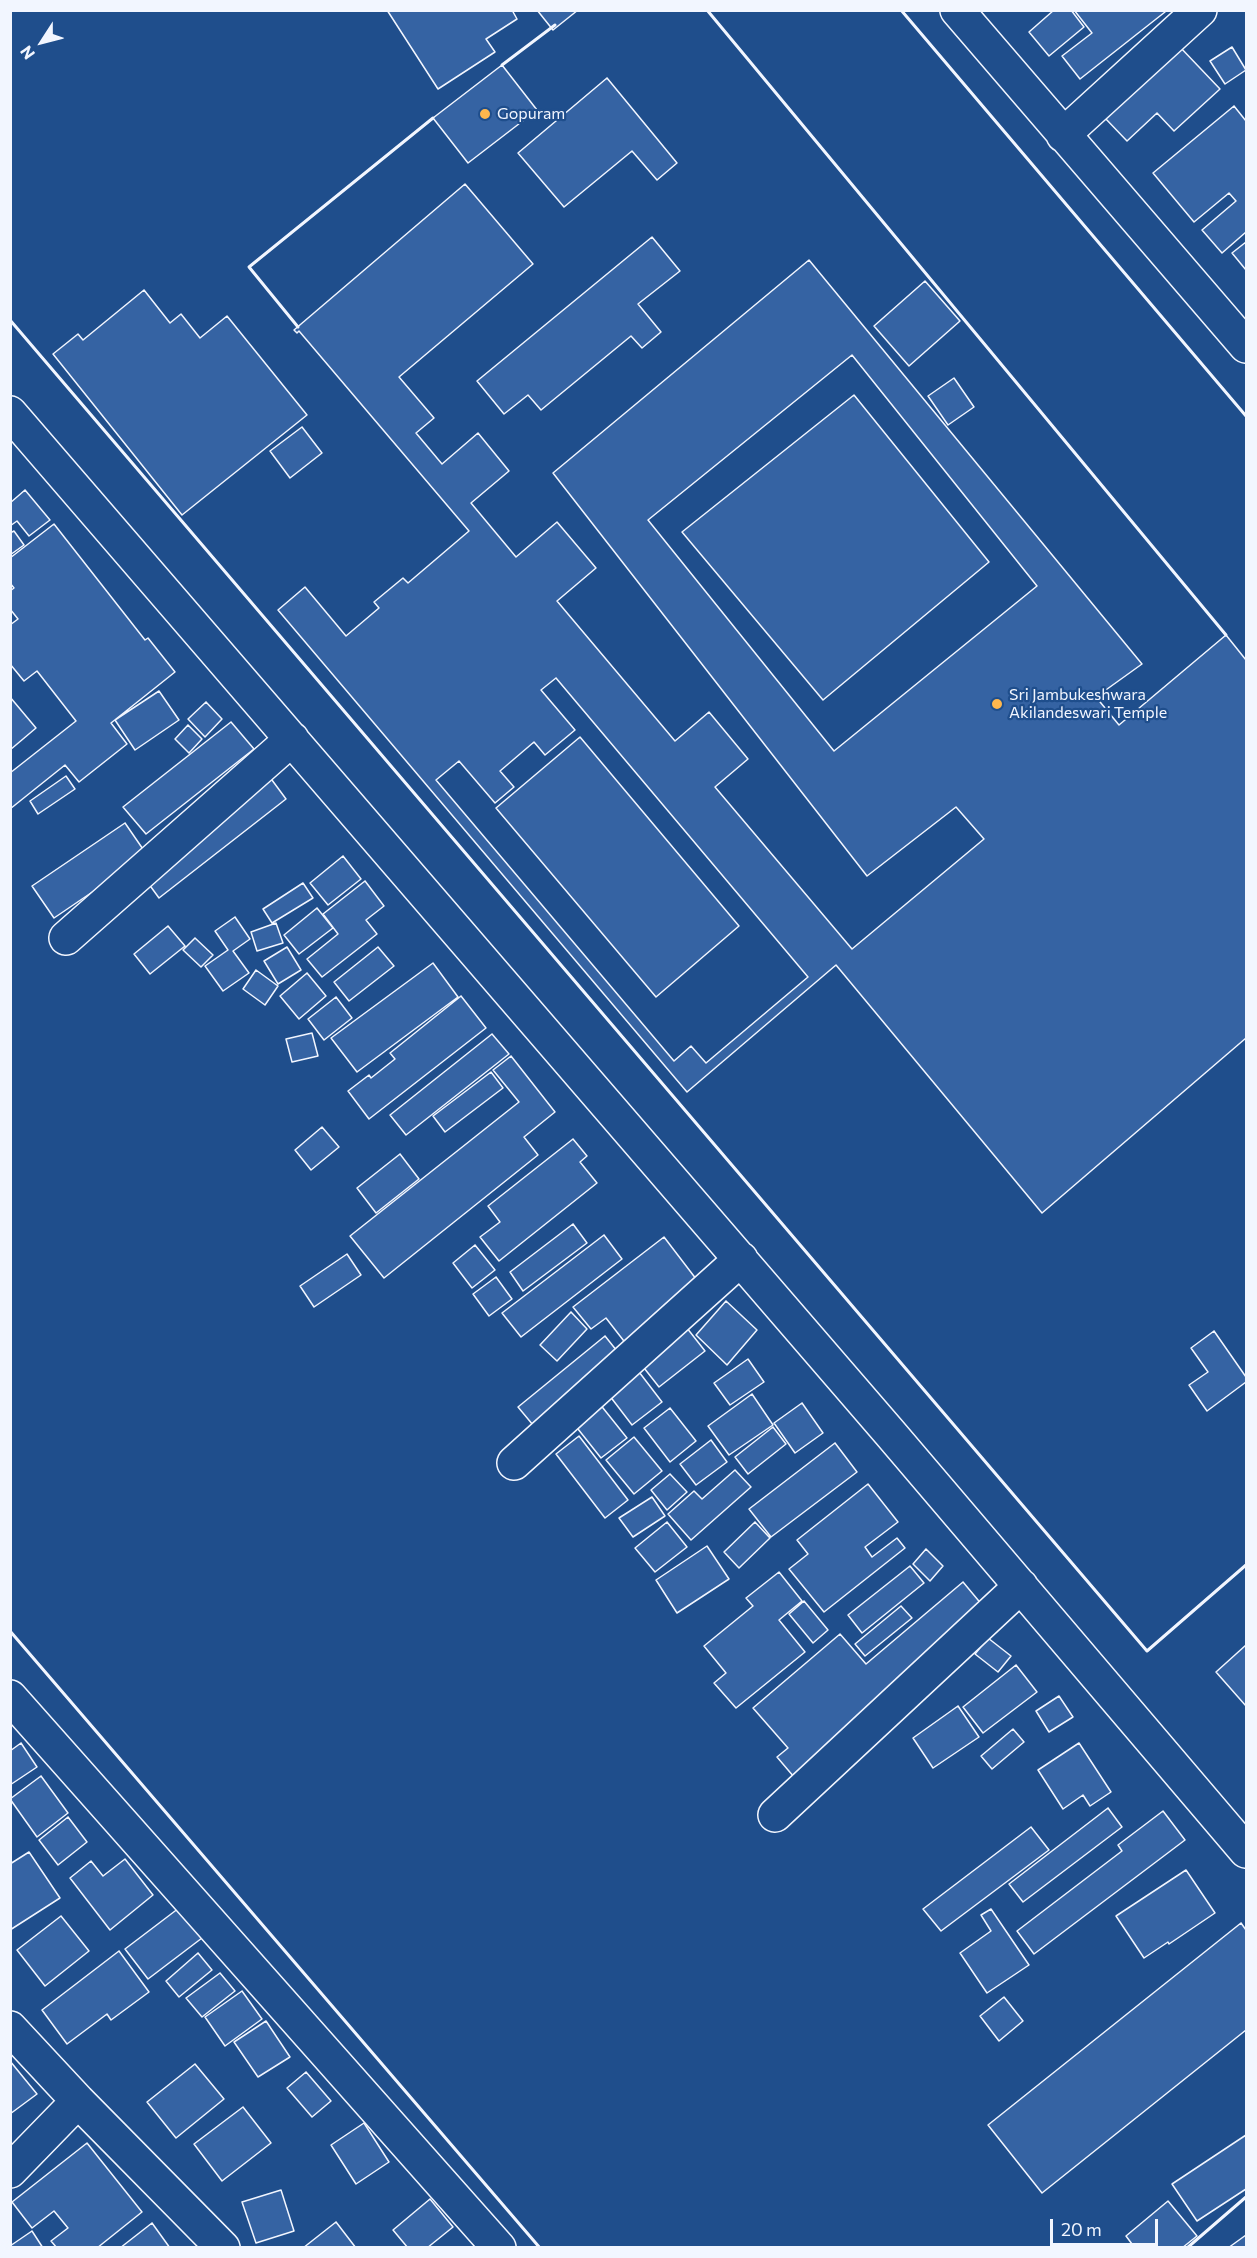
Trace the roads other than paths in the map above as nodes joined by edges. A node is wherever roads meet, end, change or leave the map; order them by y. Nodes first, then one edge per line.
1 (957, 10) edge
2 (1200, 10) edge
3 (1063, 135) junction
4 (1246, 346) edge
5 (10, 413) edge
6 (292, 739) junction
7 (66, 938) dead end
8 (741, 1259) junction
9 (514, 1464) dead end
10 (1021, 1586) junction
11 (10, 1697) edge
12 (775, 1815) dead end
13 (1246, 1851) edge
14 (10, 2028) edge
15 (78, 2101) junction
16 (10, 2171) edge
17 (223, 2247) edge
18 (499, 2247) edge

1 - 3 street
2 - 3 street
3 - 4 street
5 - 6 street
6 - 7 street
6 - 8 street
8 - 9 street
8 - 10 street
10 - 12 street
10 - 13 street
11 - 18 street
14 - 15 street
15 - 16 street
15 - 17 street

